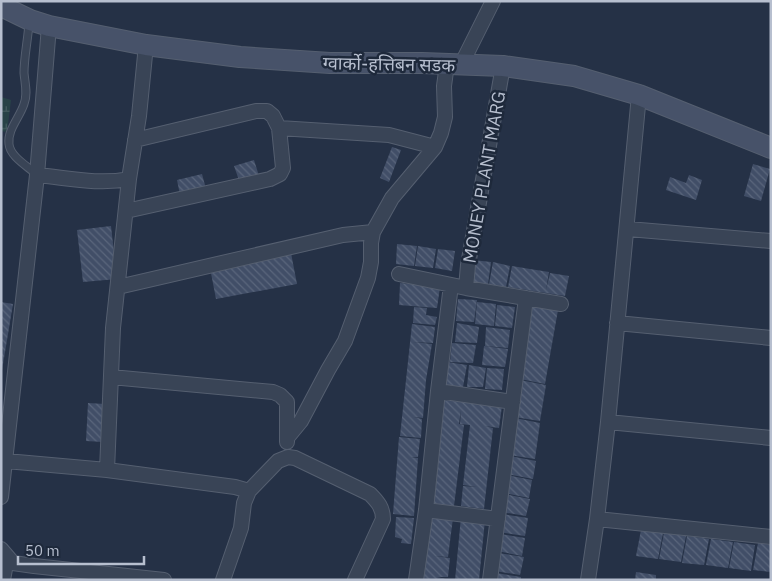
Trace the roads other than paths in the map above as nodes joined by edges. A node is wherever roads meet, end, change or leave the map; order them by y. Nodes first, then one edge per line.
1 (493, 1) edge
2 (1, 6) edge
3 (30, 20) junction
4 (49, 26) junction
5 (146, 45) junction
6 (454, 64) junction
7 (503, 66) junction
8 (640, 96) junction
9 (279, 128) junction
10 (135, 140) junction
11 (436, 147) junction
12 (771, 148) edge
13 (38, 175) junction
14 (128, 179) junction
15 (126, 211) junction
16 (628, 229) junction
17 (373, 232) junction
18 (771, 241) edge
19 (399, 274) dead end
20 (451, 285) junction
21 (118, 287) junction
22 (466, 288) junction
23 (526, 298) junction
24 (561, 304) dead end
25 (617, 323) junction
26 (771, 338) edge
27 (111, 376) junction
28 (438, 391) junction
29 (513, 402) junction
30 (608, 422) junction
31 (287, 438) junction
32 (771, 438) edge
33 (288, 457) junction
34 (6, 462) junction
35 (107, 470) junction
36 (249, 491) junction
37 (1, 497) edge
38 (426, 510) junction
39 (498, 519) junction
40 (597, 520) junction
41 (771, 537) edge
42 (4, 553) edge
43 (3, 580) edge
44 (164, 580) edge
45 (223, 580) edge
46 (355, 580) edge
47 (416, 580) edge
48 (490, 580) edge
49 (588, 580) edge

1 - 6 street
2 - 3 main road, ग्वार्को-हत्तिबन सडक
3 - 4 main road, ग्वार्को-हत्तिबन सडक
3 - 13 lane
4 - 5 main road, ग्वार्को-हत्तिबन सडक
4 - 13 street
5 - 6 main road, ग्वार्को-हत्तिबन सडक
5 - 10 street
6 - 7 main road, ग्वार्को-हत्तिबन सडक
6 - 11 street
7 - 8 main road, ग्वार्को-हत्तिबन सडक
7 - 22 street, MONEY PLANT MARG
8 - 12 main road, ग्वार्को-हत्तिबन सडक
8 - 16 street
9 - 10 street
9 - 11 street
9 - 15 street
10 - 14 street
11 - 17 street
13 - 14 street
13 - 34 street
14 - 15 street
15 - 21 street
16 - 18 street
16 - 25 street
17 - 21 street
17 - 31 street
19 - 20 street
20 - 22 street
20 - 28 street
21 - 27 street
22 - 23 street
23 - 24 street
23 - 29 street
25 - 26 street
25 - 30 street
27 - 31 street
27 - 35 street
28 - 29 street
28 - 38 street
29 - 39 street
30 - 32 street
30 - 40 street
31 - 33 street
33 - 36 street
33 - 46 street
34 - 35 street
34 - 37 street
35 - 36 street
36 - 45 street
38 - 39 street
38 - 47 street
39 - 48 street
40 - 41 street
40 - 49 street
42 - 43 street
42 - 44 street

